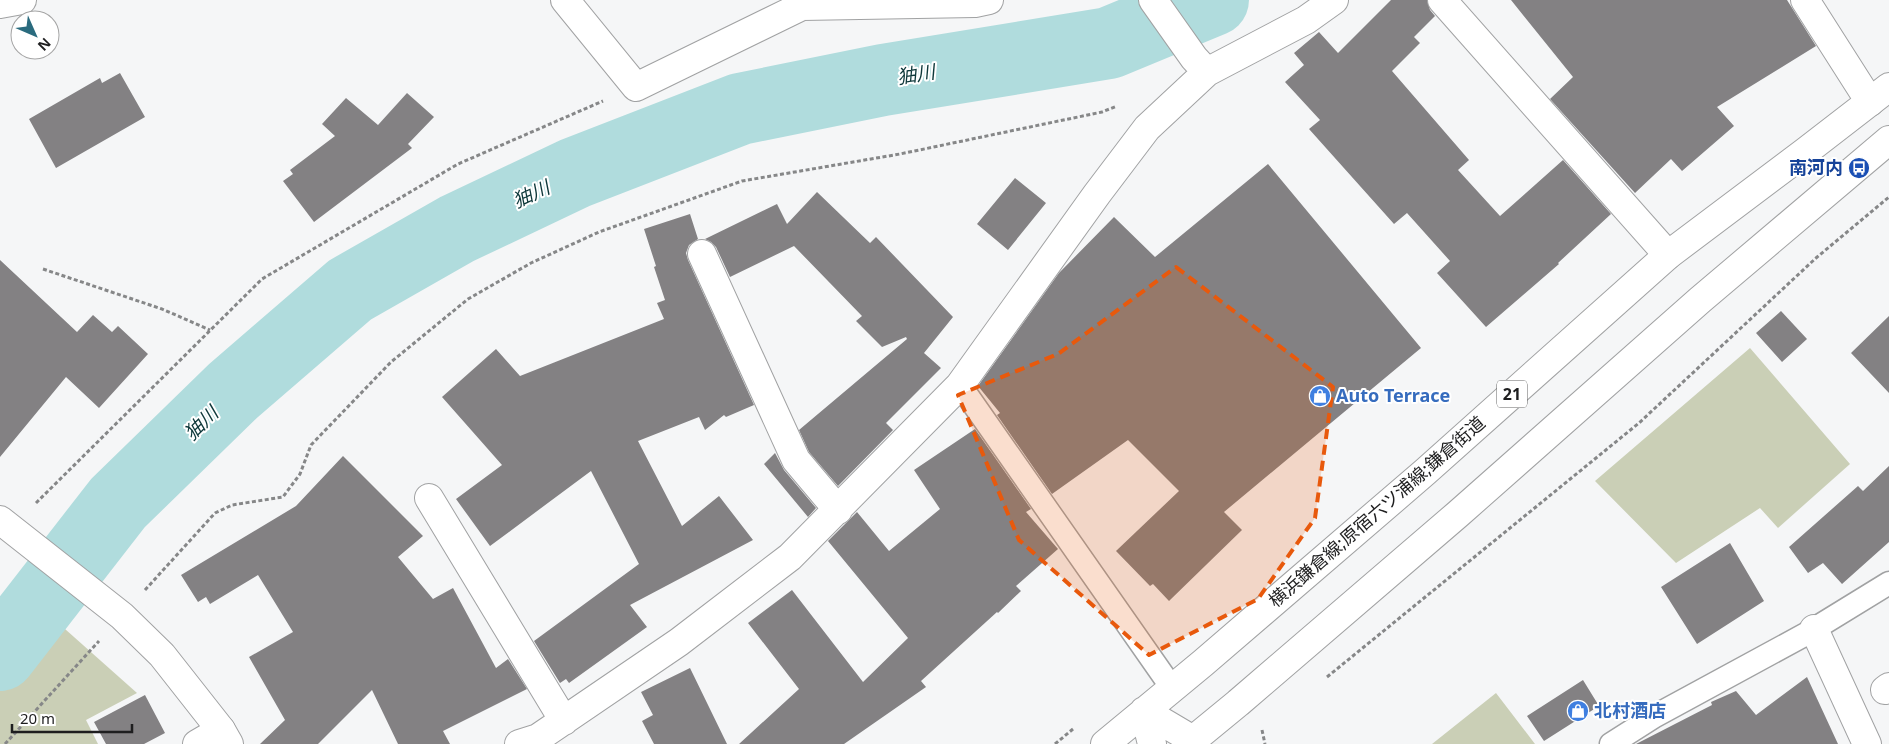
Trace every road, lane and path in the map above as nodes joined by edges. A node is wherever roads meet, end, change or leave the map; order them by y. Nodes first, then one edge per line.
1 (22, 0) edge
2 (565, 0) edge
3 (989, 0) edge
4 (1153, 0) edge
5 (1334, 0) edge
6 (1442, 0) edge
7 (1805, 0) edge
8 (0, 4) edge
9 (1200, 65) junction
10 (636, 86) junction
11 (1880, 94) edge
12 (1119, 106) dead end
13 (1889, 140) edge
14 (1889, 197) edge
15 (702, 254) dead end
16 (1668, 255) junction
17 (43, 269) dead end
18 (210, 330) junction
19 (960, 385) junction
20 (429, 498) dead end
21 (838, 510) junction
22 (5, 525) edge
23 (1889, 583) edge
24 (112, 609) junction
25 (1814, 629) junction
26 (1323, 680) dead end
27 (1172, 688) junction
28 (1144, 711) junction
29 (564, 721) junction
30 (1270, 724) dead end
31 (225, 737) edge
32 (533, 742) edge
33 (1192, 743) edge
34 (5, 744) edge
35 (197, 744) edge
36 (1105, 744) edge
37 (1152, 744) edge
38 (1265, 744) edge
39 (1611, 744) edge
40 (1867, 744) edge

1 - 8 street
2 - 10 street
3 - 10 street
4 - 9 street
5 - 9 street
6 - 16 street
7 - 11 street
9 - 19 street
10 - 18 path
11 - 16 street, 横浜鎌倉線;原宿六ツ浦線;鎌倉街道 / 21
12 - 24 path
13 - 33 street
14 - 26 path
15 - 21 street
16 - 27 street, 横浜鎌倉線;原宿六ツ浦線;鎌倉街道 / 21
17 - 18 path
18 - 22 path
19 - 21 street
19 - 27 lane
20 - 29 street
21 - 29 street
22 - 24 street
23 - 25 lane
24 - 31 street
24 - 34 path
25 - 39 lane
25 - 40 street
27 - 28 street, 横浜鎌倉線;原宿六ツ浦線;鎌倉街道 / 21
28 - 33 street
28 - 36 street, 横浜鎌倉線;原宿六ツ浦線;鎌倉街道
28 - 37 street
29 - 32 street
30 - 38 path
31 - 35 street

